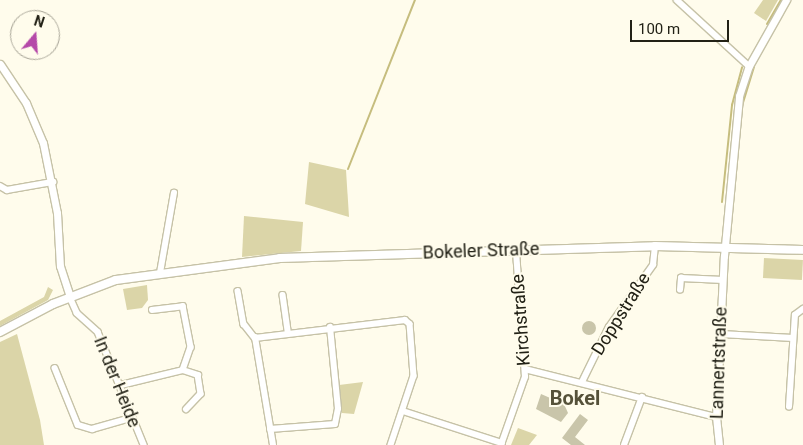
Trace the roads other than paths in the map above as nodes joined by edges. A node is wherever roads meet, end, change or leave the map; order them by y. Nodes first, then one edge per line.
1 (678, 0) edge
2 (786, 0) edge
3 (0, 64) edge
4 (750, 66) junction
5 (53, 182) junction
6 (0, 186) edge
7 (174, 193) dead end
8 (655, 246) junction
9 (724, 246) junction
10 (516, 250) junction
11 (803, 250) edge
12 (160, 273) junction
13 (722, 280) junction
14 (680, 290) dead end
15 (238, 291) dead end
16 (283, 294) dead end
17 (70, 297) junction
18 (803, 309) edge
19 (152, 310) dead end
20 (330, 328) junction
21 (0, 332) edge
22 (288, 332) junction
23 (721, 334) junction
24 (255, 338) junction
25 (794, 338) junction
26 (55, 368) dead end
27 (525, 369) junction
28 (183, 370) junction
29 (582, 382) junction
30 (121, 385) junction
31 (642, 397) junction
32 (789, 407) dead end
33 (187, 410) dead end
34 (403, 411) junction
35 (716, 417) junction
36 (131, 418) junction
37 (270, 430) junction
38 (502, 444) edge
39 (144, 445) edge
40 (272, 445) edge
41 (391, 445) edge
42 (624, 445) edge
43 (719, 445) edge

1 - 4 street
2 - 4 street, Lannertstraße
3 - 5 street
4 - 9 street, Lannertstraße
5 - 6 street
5 - 17 street
7 - 12 street
8 - 9 main road, Bokeler Straße
8 - 10 main road, Bokeler Straße
8 - 29 street, Doppstraße
9 - 11 main road, Bokeler Straße
9 - 13 street, Lannertstraße
10 - 12 main road, Bokeler Straße
10 - 27 street, Kirchstraße
12 - 17 main road, Bokeler Straße
13 - 14 street
13 - 23 street, Lannertstraße
15 - 24 street
16 - 22 street
17 - 21 main road, Bokeler Straße
17 - 30 street, In der Heide
18 - 25 street
19 - 28 street
20 - 22 street
20 - 34 street
20 - 37 street
22 - 24 street
23 - 25 street
23 - 35 street, Lannertstraße
24 - 37 street
25 - 32 street
26 - 36 street
27 - 29 street
27 - 38 street, Kirchstraße
28 - 30 street
28 - 33 street
29 - 31 street
30 - 36 street, In der Heide
31 - 35 street
31 - 42 street
34 - 38 street
34 - 41 street
35 - 43 street, Lannertstraße
36 - 39 street, In der Heide
37 - 40 street

